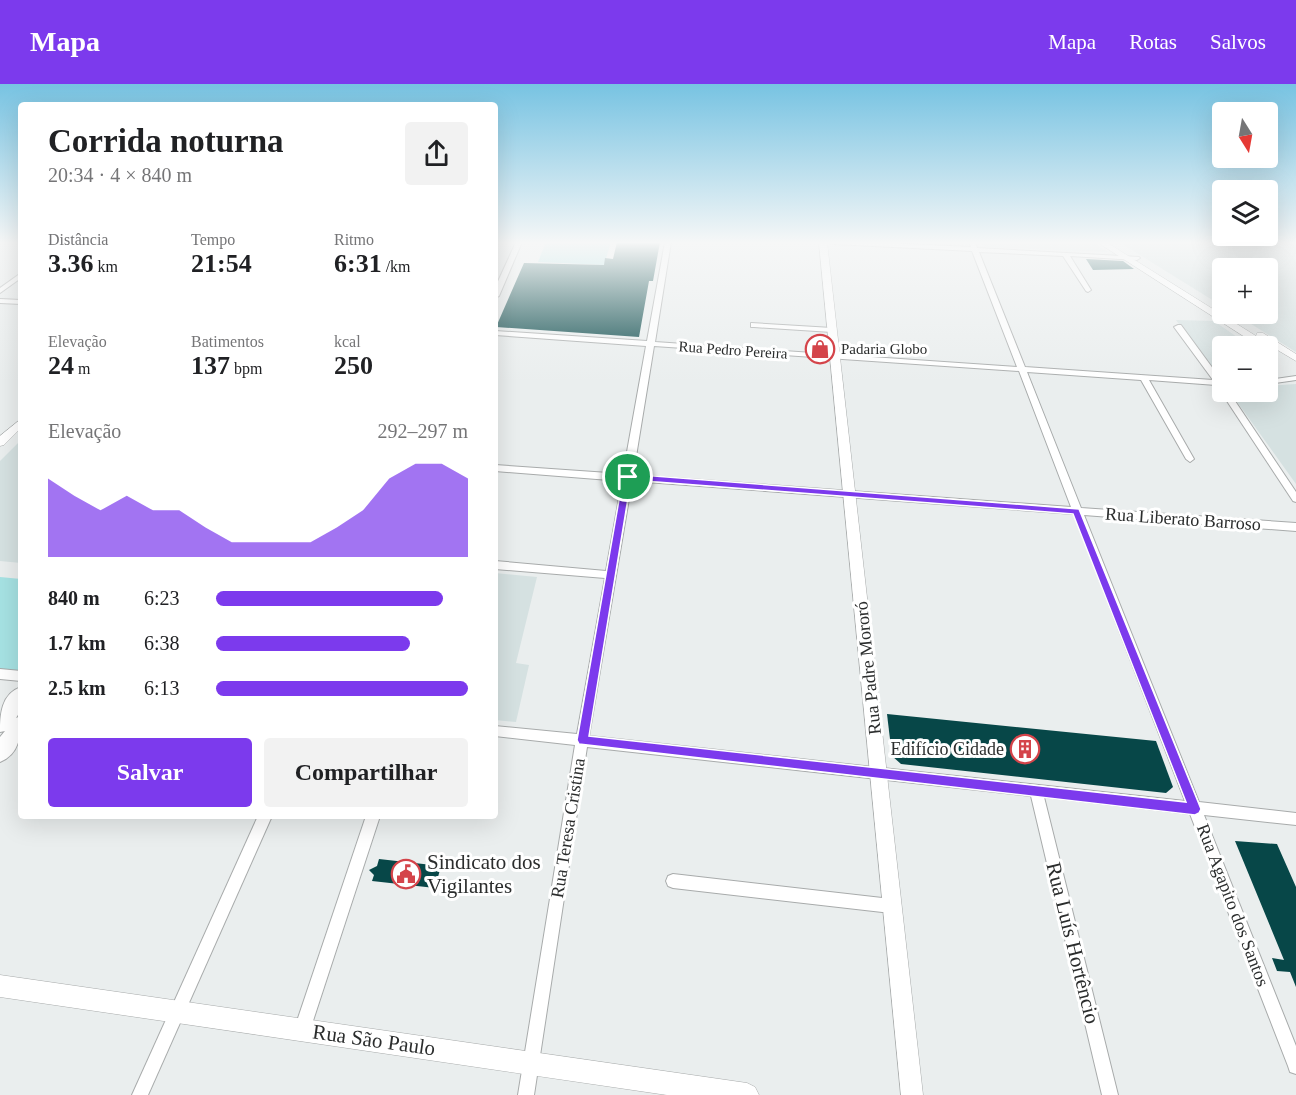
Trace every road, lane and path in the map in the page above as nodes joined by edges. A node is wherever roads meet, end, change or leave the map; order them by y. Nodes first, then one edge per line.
1 (660, 289) edge
2 (828, 289) edge
3 (991, 289) edge
4 (1175, 289) edge
5 (1187, 289) edge
6 (0, 301) edge
7 (18, 302) edge
8 (1212, 305) edge
9 (1243, 324) edge
10 (754, 325) dead end
11 (1178, 327) dead end
12 (832, 330) junction
13 (498, 333) edge
14 (1249, 336) edge
15 (651, 345) junction
16 (1278, 355) edge
17 (836, 357) junction
18 (1296, 358) edge
19 (1296, 366) edge
20 (1023, 371) junction
21 (1212, 372) edge
22 (1144, 378) junction
23 (1296, 378) edge
24 (1278, 381) edge
25 (1212, 385) edge
26 (1233, 402) edge
27 (18, 427) edge
28 (1, 440) edge
29 (1190, 459) dead end
30 (498, 468) edge
31 (628, 477) junction
32 (850, 494) junction
33 (1296, 499) edge
34 (1076, 511) junction
35 (1296, 527) edge
36 (498, 565) edge
37 (611, 575) junction
38 (0, 674) edge
39 (18, 676) edge
40 (18, 699) edge
41 (0, 724) edge
42 (18, 728) edge
43 (498, 731) edge
44 (583, 740) junction
45 (0, 753) edge
46 (879, 772) junction
47 (1036, 790) junction
48 (1195, 809) junction
49 (264, 819) edge
50 (372, 819) edge
51 (1296, 819) edge
52 (673, 881) dead end
53 (891, 906) junction
54 (0, 986) edge
55 (177, 1012) junction
56 (302, 1030) junction
57 (531, 1062) junction
58 (1296, 1066) edge
59 (140, 1095) edge
60 (526, 1095) edge
61 (747, 1095) edge
62 (912, 1095) edge
63 (1110, 1095) edge

1 - 15 street, Rua Teresa Cristina
2 - 12 street, Rua Padre Mororó
3 - 20 street, Rua Agapito dos Santos
4 - 14 street
5 - 8 street
6 - 7 street
9 - 18 street
10 - 12 street
11 - 21 street
12 - 17 street, Rua Padre Mororó
13 - 15 street, Rua Pedro Pereira
15 - 17 street, Rua Pedro Pereira
15 - 31 street, Rua Teresa Cristina
16 - 19 street
17 - 20 street, Rua Pedro Pereira
17 - 32 street, Rua Padre Mororó
20 - 22 street, Rua Pedro Pereira
20 - 34 street, Rua Agapito dos Santos
22 - 25 street, Rua Pedro Pereira
22 - 29 street
23 - 24 street
26 - 33 street
27 - 28 street
30 - 31 street, Rua Liberato Barroso
31 - 32 street, Rua Liberato Barroso
31 - 37 street, Rua Teresa Cristina
32 - 34 street, Rua Liberato Barroso
32 - 46 street, Rua Padre Mororó
34 - 35 street, Rua Liberato Barroso
34 - 48 street, Rua Agapito dos Santos
36 - 37 street
37 - 44 street, Rua Teresa Cristina
38 - 39 street
40 - 41 main road
42 - 45 main road
43 - 44 street
44 - 46 street
44 - 57 street, Rua Teresa Cristina
46 - 47 street
46 - 53 street, Rua Padre Mororó
47 - 48 street
47 - 63 street, Rua Luís Hortêncio
48 - 51 street
48 - 58 street, Rua Agapito dos Santos
49 - 55 street
50 - 56 street
52 - 53 street
53 - 62 street, Rua Padre Mororó
54 - 55 main road, Rua São Paulo
55 - 56 main road, Rua São Paulo
55 - 59 street
56 - 57 main road, Rua São Paulo
57 - 60 street, Rua Teresa Cristina
57 - 61 main road, Rua São Paulo

